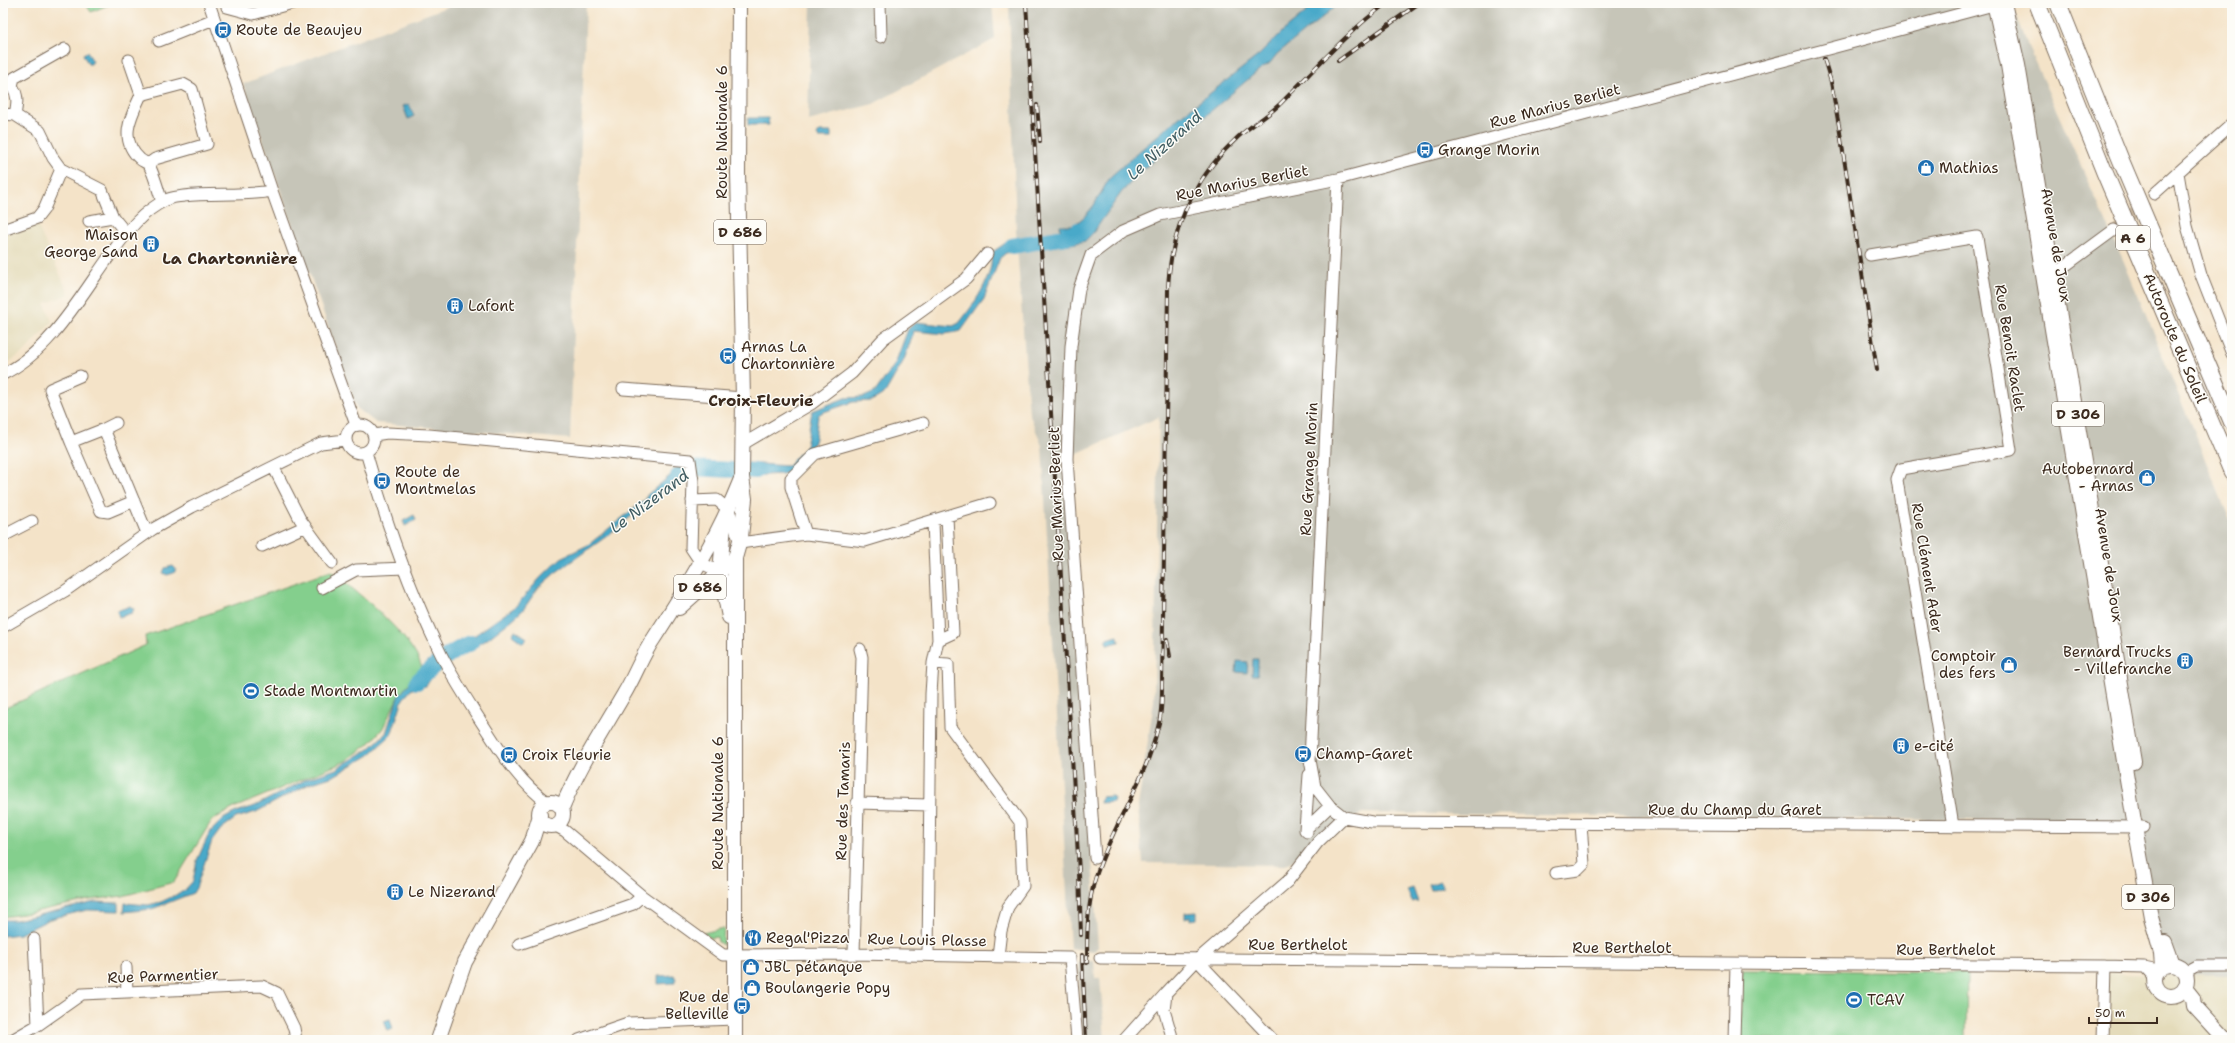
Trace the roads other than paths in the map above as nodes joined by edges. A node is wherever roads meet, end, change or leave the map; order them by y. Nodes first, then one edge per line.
1 (293, 3) edge
2 (739, 3) edge
3 (880, 3) edge
4 (2037, 3) edge
5 (2058, 3) edge
6 (1998, 4) edge
7 (232, 5) edge
8 (212, 11) edge
9 (881, 37) dead end
10 (159, 40) dead end
11 (65, 49) dead end
12 (129, 60) dead end
13 (141, 95) junction
14 (3, 114) edge
15 (15, 116) junction
16 (2232, 124) edge
17 (148, 164) junction
18 (61, 169) junction
19 (2178, 173) junction
20 (1338, 179) junction
21 (272, 191) junction
22 (2154, 194) tunnel mouth
23 (162, 202) junction
24 (113, 217) junction
25 (89, 221) dead end
26 (3, 230) edge
27 (2114, 230) tunnel mouth
28 (126, 233) junction
29 (986, 254) dead end
30 (1870, 255) dead end
31 (2049, 275) junction
32 (2232, 354) edge
33 (3, 374) edge
34 (80, 376) dead end
35 (622, 389) dead end
36 (743, 398) junction
37 (2232, 422) edge
38 (116, 423) dead end
39 (923, 423) dead end
40 (356, 425) junction
41 (104, 429) junction
42 (374, 435) junction
43 (345, 440) junction
44 (72, 442) junction
45 (743, 444) junction
46 (366, 452) junction
47 (274, 468) junction
48 (2232, 472) edge
49 (742, 477) junction
50 (1898, 480) joint
51 (134, 501) junction
52 (692, 501) junction
53 (990, 503) dead end
54 (727, 514) junction
55 (947, 517) junction
56 (32, 521) dead end
57 (932, 522) junction
58 (304, 527) junction
59 (147, 533) junction
60 (806, 534) junction
61 (3, 536) edge
62 (740, 543) junction
63 (262, 546) dead end
64 (735, 558) junction
65 (332, 563) dead end
66 (701, 564) junction
67 (404, 568) junction
68 (720, 572) junction
69 (322, 588) dead end
70 (668, 619) junction
71 (3, 627) edge
72 (938, 640) junction
73 (860, 648) dead end
74 (735, 649) junction
75 (933, 663) junction
76 (1310, 760) junction
77 (857, 803) junction
78 (929, 805) junction
79 (1330, 806) junction
80 (553, 816) junction
81 (1344, 817) junction
82 (1581, 824) junction
83 (1953, 826) junction
84 (2139, 827) junction
85 (1305, 830) junction
86 (1318, 842) junction
87 (1095, 858) dead end
88 (1556, 872) dead end
89 (642, 896) junction
90 (34, 939) dead end
91 (519, 944) dead end
92 (854, 954) junction
93 (928, 955) junction
94 (735, 956) junction
95 (998, 956) junction
96 (1100, 958) dead end
97 (1197, 960) junction
98 (1736, 964) junction
99 (126, 966) dead end
100 (2105, 966) junction
101 (2232, 966) edge
102 (2162, 970) junction
103 (2185, 972) junction
104 (2182, 991) junction
105 (127, 992) junction
106 (1166, 993) junction
107 (735, 1019) junction
108 (38, 1025) junction
109 (12, 1040) edge
110 (296, 1040) edge
111 (438, 1040) edge
112 (579, 1040) edge
113 (735, 1040) edge
114 (1077, 1040) edge
115 (1124, 1040) edge
116 (1173, 1040) edge
117 (1273, 1040) edge
118 (1734, 1040) edge
119 (2103, 1040) edge
120 (2226, 1040) edge

1 - 7 street
2 - 36 main road, Route Nationale 6 / D 686
3 - 9 street
4 - 48 highway, Autoroute du Soleil / A 6
5 - 37 highway, Autoroute du Soleil / A 6
6 - 20 street, Rue Marius Berliet
6 - 31 main road, Avenue de Joux / D 306
7 - 8 street
8 - 10 street
8 - 21 street
11 - 15 street
12 - 13 street
13 - 17 street
13 - 17 street
14 - 15 street
15 - 18 street
16 - 19 street
17 - 23 street
18 - 24 street
18 - 26 street
19 - 22 street
19 - 32 street
20 - 76 street, Rue Grange Morin
20 - 87 street, Rue Marius Berliet
21 - 23 street
21 - 40 street
23 - 28 street
24 - 25 street
24 - 28 street
27 - 31 street
28 - 33 street
29 - 45 street
30 - 50 street, Rue Benoit Raclet
31 - 84 main road, Avenue de Joux / D 306
34 - 44 street
35 - 36 street
36 - 45 main road, Route Nationale 6 / D 686
38 - 41 street
39 - 60 street
40 - 42 street
40 - 43 street
41 - 44 street
41 - 51 street
42 - 46 street
42 - 52 street
43 - 46 street
43 - 47 street
44 - 51 street
45 - 49 main road, Route Nationale 6 / D 686
46 - 67 street
47 - 58 street
47 - 59 street
49 - 54 main road, Route Nationale 6 / D 686
49 - 62 main road, Route Nationale 6 / D 686
50 - 83 street, Rue Clément Ader
51 - 59 street
52 - 54 street
52 - 66 street
53 - 55 street
54 - 62 street
54 - 66 main road
54 - 68 main road, Route Nationale 6 / D 686
55 - 57 street
55 - 72 street
56 - 61 street
57 - 60 street
57 - 72 street
58 - 63 street
58 - 65 street
59 - 71 street
60 - 62 street
62 - 64 main road, Route Nationale 6 / D 686
64 - 68 main road, D 686
64 - 74 main road, Route Nationale 6 / D 686
66 - 68 street
66 - 70 main road
67 - 69 street
67 - 80 street
68 - 70 main road, D 686
68 - 74 main road, Route Nationale 6 / D 686
70 - 80 main road
72 - 75 street
73 - 77 street, Rue des Tamaris
74 - 94 main road, Route Nationale 6 / D 686
75 - 78 street
75 - 95 street
76 - 79 street, Rue Grange Morin
76 - 85 street, Rue Grange Morin
77 - 78 street
77 - 92 street, Rue des Tamaris
78 - 93 street
79 - 81 street, Rue du Champ du Garet
79 - 85 street
80 - 89 street, Rue Louis Plasse
80 - 111 main road
81 - 82 street, Rue du Champ du Garet
81 - 86 street
82 - 83 street, Rue du Champ du Garet
82 - 88 street
83 - 84 street, Rue du Champ du Garet
84 - 102 main road, Avenue de Joux / D 306
85 - 86 street
86 - 97 street
89 - 91 street
89 - 94 street, Rue Louis Plasse
90 - 108 street
92 - 93 street, Rue Louis Plasse
92 - 94 street, Rue Louis Plasse
93 - 95 street, Rue Louis Plasse
94 - 107 main road, D 686
95 - 114 street, Rue Louis Plasse
96 - 97 street, Rue Berthelot
97 - 98 street, Rue Berthelot
97 - 106 street
97 - 117 street
98 - 100 street, Rue Berthelot
98 - 118 street
99 - 105 street
100 - 102 street, Rue Berthelot
100 - 119 street
101 - 103 street
102 - 103 main road
102 - 104 main road
103 - 104 main road
104 - 120 main road
105 - 108 street, Rue Parmentier
105 - 110 street, Rue Parmentier
106 - 115 street
106 - 116 street
107 - 112 street
107 - 113 main road, D 686
108 - 109 street, Rue Parmentier

